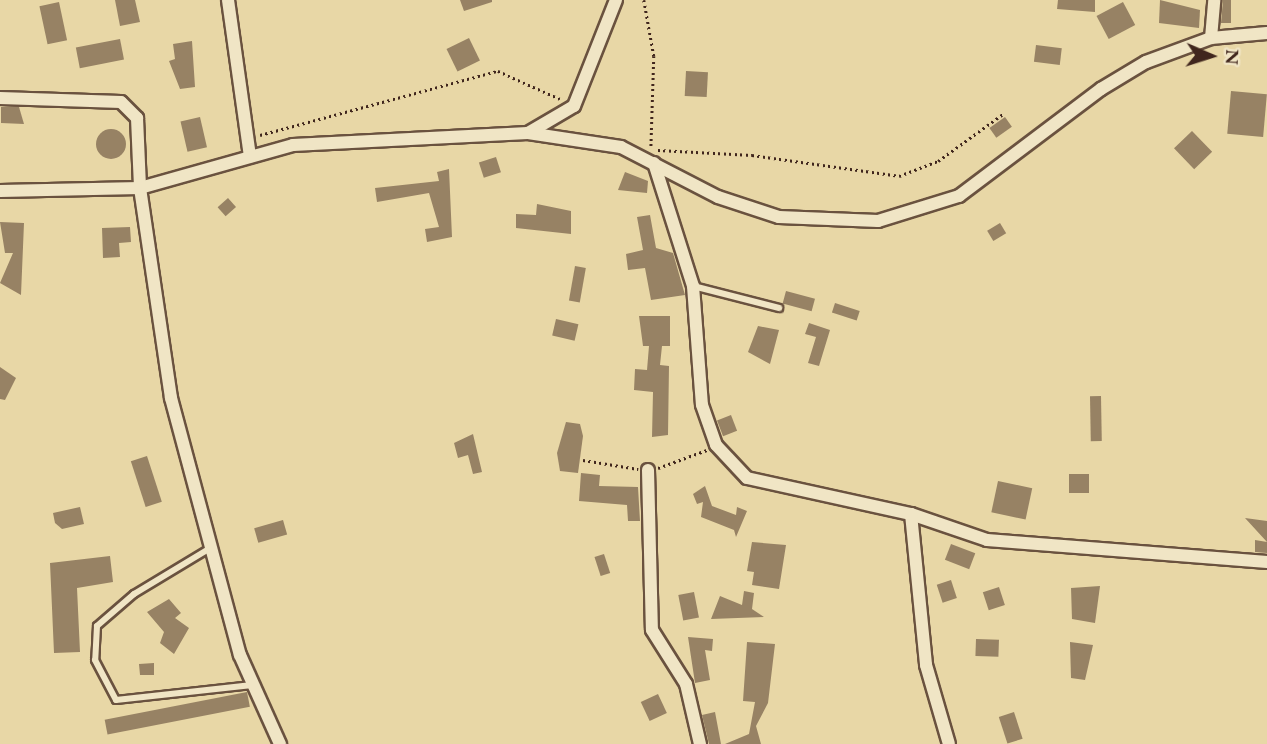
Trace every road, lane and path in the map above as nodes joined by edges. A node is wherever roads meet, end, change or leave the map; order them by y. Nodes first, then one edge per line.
1 (228, 0) edge
2 (616, 0) edge
3 (644, 0) edge
4 (1213, 0) edge
5 (1267, 33) edge
6 (1212, 38) junction
7 (0, 98) edge
8 (574, 106) junction
9 (1003, 114) dead end
10 (528, 133) junction
11 (247, 138) junction
12 (250, 156) junction
13 (652, 156) junction
14 (140, 188) junction
15 (0, 191) edge
16 (692, 286) junction
17 (779, 308) dead end
18 (648, 470) dead end
19 (911, 514) junction
20 (214, 546) junction
21 (1267, 562) edge
22 (252, 685) junction
23 (280, 744) edge
24 (700, 744) edge
25 (949, 744) edge

1 - 11 street
2 - 8 street
3 - 13 path
4 - 6 street
5 - 6 street
6 - 13 street
7 - 14 street
8 - 10 street
8 - 11 path
9 - 13 path
10 - 12 street
10 - 13 street
11 - 12 street
12 - 14 street
13 - 16 street
14 - 15 street
14 - 20 street
16 - 17 lane
16 - 19 street
18 - 24 street
19 - 21 street
19 - 25 street
20 - 22 street
20 - 22 lane
22 - 23 street

